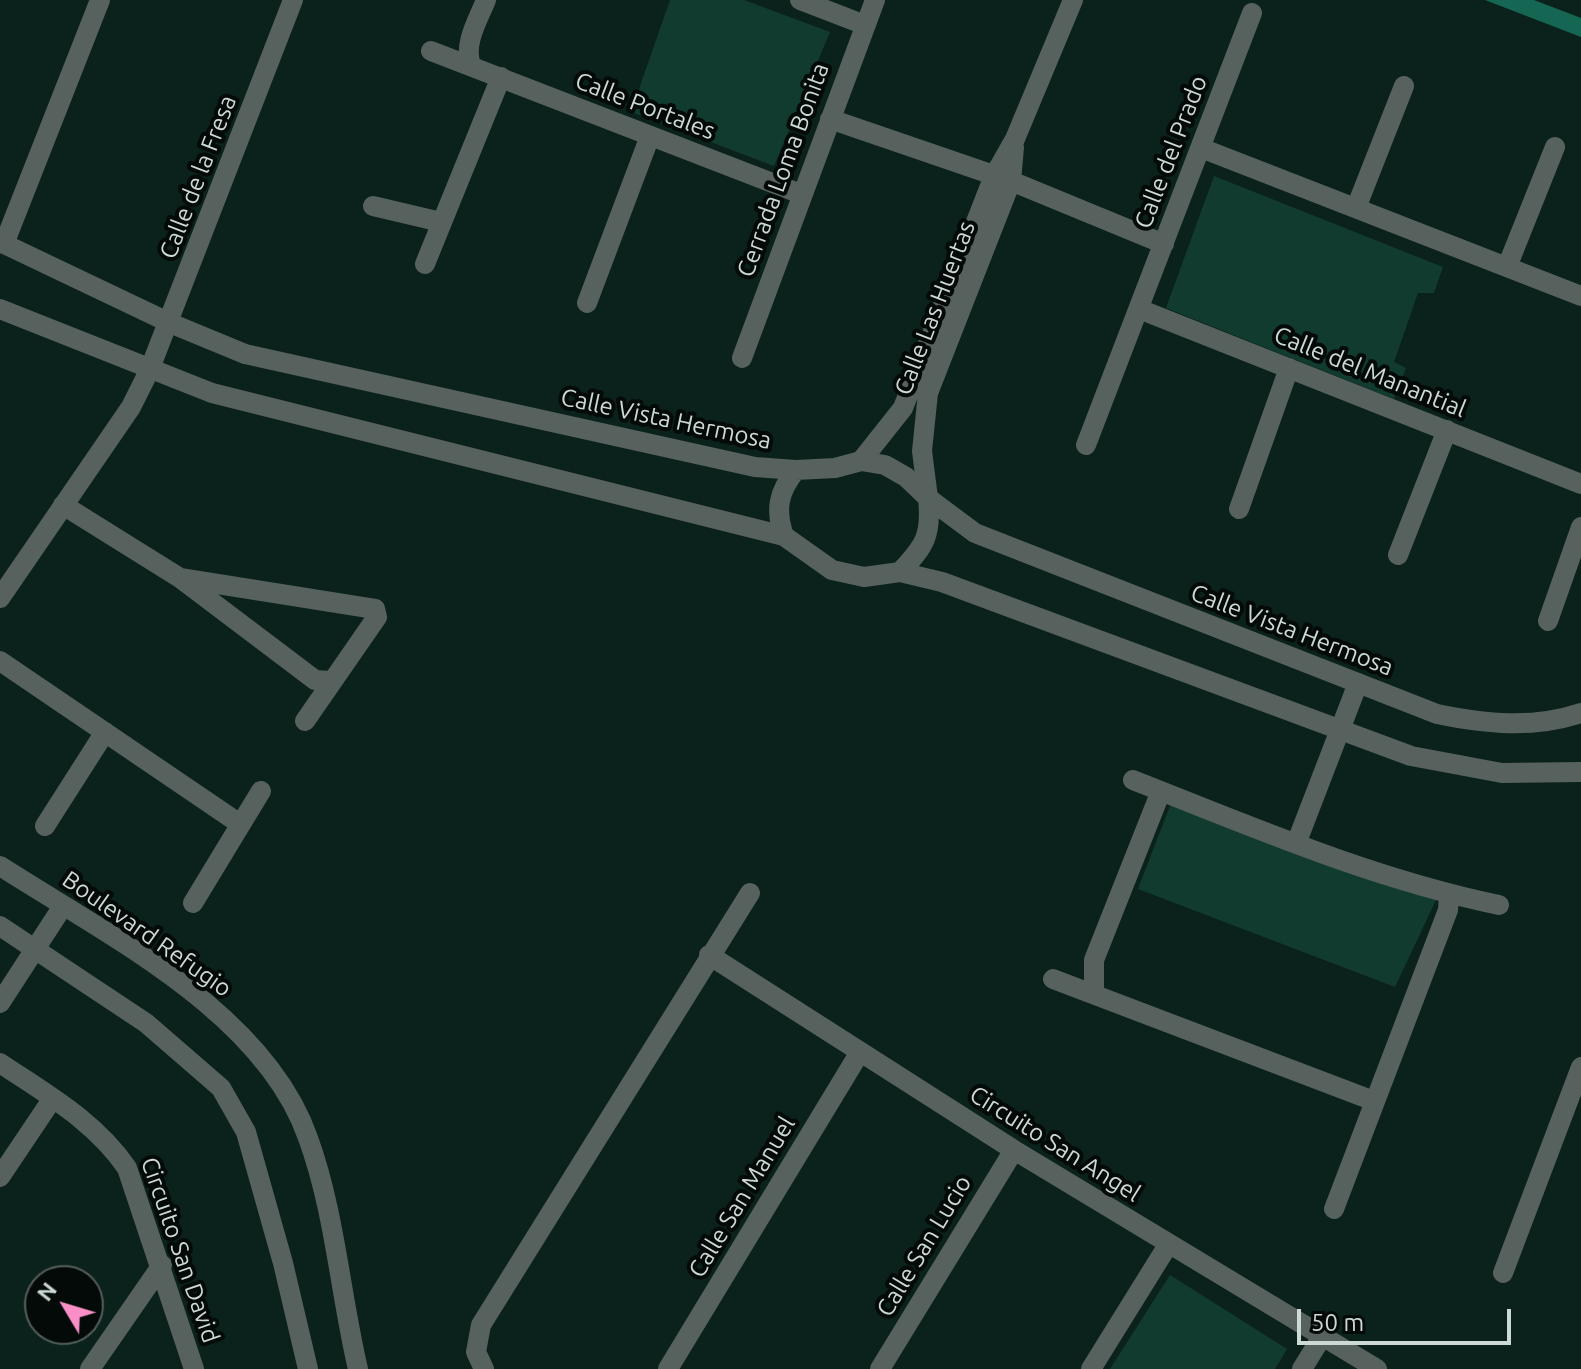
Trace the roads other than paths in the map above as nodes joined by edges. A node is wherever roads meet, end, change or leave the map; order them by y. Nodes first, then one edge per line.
1 (100, 0) edge
2 (293, 0) edge
3 (486, 0) edge
4 (800, 0) edge
5 (875, 0) edge
6 (1073, 0) edge
7 (1252, 13) dead end
8 (865, 25) junction
9 (431, 51) dead end
10 (471, 65) junction
11 (501, 77) junction
12 (1404, 86) dead end
13 (830, 119) junction
14 (650, 136) junction
15 (1555, 147) dead end
16 (1201, 148) junction
17 (1003, 179) junction
18 (801, 194) junction
19 (373, 206) dead end
20 (1356, 208) junction
21 (441, 222) junction
22 (2, 243) edge
23 (1164, 244) junction
24 (425, 264) dead end
25 (1507, 267) junction
26 (1581, 296) edge
27 (587, 303) dead end
28 (0, 309) edge
29 (1139, 309) junction
30 (170, 323) junction
31 (742, 358) dead end
32 (1289, 368) junction
33 (149, 371) junction
34 (1447, 430) junction
35 (1086, 445) dead end
36 (861, 461) junction
37 (796, 470) junction
38 (1581, 484) edge
39 (928, 498) junction
40 (63, 505) junction
41 (1239, 509) dead end
42 (1581, 527) edge
43 (784, 536) junction
44 (1398, 555) dead end
45 (900, 572) junction
46 (180, 578) junction
47 (0, 598) edge
48 (1548, 621) dead end
49 (0, 661) edge
50 (330, 681) junction
51 (1358, 683) junction
52 (1581, 713) edge
53 (305, 721) dead end
54 (1340, 730) junction
55 (105, 732) junction
56 (1581, 772) edge
57 (1133, 780) dead end
58 (261, 791) dead end
59 (1161, 791) junction
60 (240, 824) junction
61 (45, 826) dead end
62 (1296, 844) junction
63 (0, 866) edge
64 (750, 893) dead end
65 (1449, 894) junction
66 (193, 903) dead end
67 (1499, 905) dead end
68 (63, 906) junction
69 (0, 926) edge
70 (36, 949) junction
71 (709, 955) junction
72 (1053, 979) dead end
73 (1094, 992) junction
74 (0, 1003) edge
75 (860, 1052) junction
76 (0, 1063) edge
77 (1581, 1067) edge
78 (53, 1098) junction
79 (1374, 1101) junction
80 (1574, 1103) edge
81 (1014, 1150) junction
82 (0, 1177) edge
83 (1334, 1209) dead end
84 (1168, 1245) junction
85 (162, 1265) junction
86 (1503, 1273) dead end
87 (1323, 1335) junction
88 (90, 1369) edge
89 (194, 1369) edge
90 (308, 1369) edge
91 (358, 1369) edge
92 (484, 1369) edge
93 (668, 1369) edge
94 (880, 1369) edge
95 (1091, 1369) edge
96 (1302, 1369) edge
97 (1377, 1369) edge

1 - 22 street
2 - 30 street, Calle de la Fresa
3 - 10 street
4 - 8 street
5 - 8 street, Cerrada Loma Bonita
6 - 17 street, Calle Las Huertas
7 - 16 street, Calle del Prado
8 - 13 street, Cerrada Loma Bonita
9 - 10 street, Calle Portales
10 - 11 street, Calle Portales
11 - 14 street, Calle Portales
11 - 21 street
12 - 20 street
13 - 17 street
13 - 18 street, Cerrada Loma Bonita
14 - 18 street, Calle Portales
14 - 27 street
15 - 25 street
16 - 20 street
16 - 23 street, Calle del Prado
17 - 23 street
17 - 36 street, Calle Las Huertas
17 - 39 street, Calle Las Huertas
18 - 31 street, Cerrada Loma Bonita
19 - 21 street
20 - 25 street
21 - 24 street
22 - 30 street, Calle Vista Hermosa
23 - 29 street, Calle del Prado
25 - 26 street
28 - 33 street
29 - 32 street, Calle del Manantial
29 - 35 street, Calle del Prado
30 - 33 street, Calle de la Fresa
30 - 37 street, Calle Vista Hermosa
32 - 34 street, Calle del Manantial
32 - 41 street
33 - 40 street, Calle de la Fresa
33 - 43 street
34 - 38 street, Calle del Manantial
34 - 44 street
36 - 37 street, Calle Vista Hermosa
36 - 39 street, Calle Vista Hermosa
37 - 43 street
39 - 45 street
39 - 51 street, Calle Vista Hermosa
40 - 46 street
40 - 47 street, Calle de la Fresa
42 - 48 street
43 - 45 street
45 - 54 street
46 - 50 street
46 - 50 street
49 - 55 street
50 - 53 street
51 - 52 street, Calle Vista Hermosa
51 - 54 street
54 - 56 street
54 - 62 street
55 - 60 street
55 - 61 street
57 - 59 street
58 - 60 street
59 - 62 street
59 - 73 street
60 - 66 street
62 - 65 street
63 - 68 street, Boulevard Refugio
64 - 71 street
65 - 67 street
65 - 79 street
68 - 70 street
68 - 91 street, Boulevard Refugio
69 - 70 street
70 - 74 street
70 - 90 street
71 - 75 street, Circuito San Angel
71 - 92 street
72 - 73 street
73 - 79 street
75 - 81 street, Circuito San Angel
75 - 93 street, Calle San Manuel
76 - 78 street, Circuito San David
77 - 80 street
78 - 82 street
78 - 85 street, Circuito San David
79 - 83 street
80 - 86 street
81 - 84 street, Circuito San Angel
81 - 94 street, Calle San Lucio
84 - 87 street, Circuito San Angel
84 - 95 street
85 - 88 street
85 - 89 street, Circuito San David
87 - 96 street
87 - 97 street, Circuito San Angel

